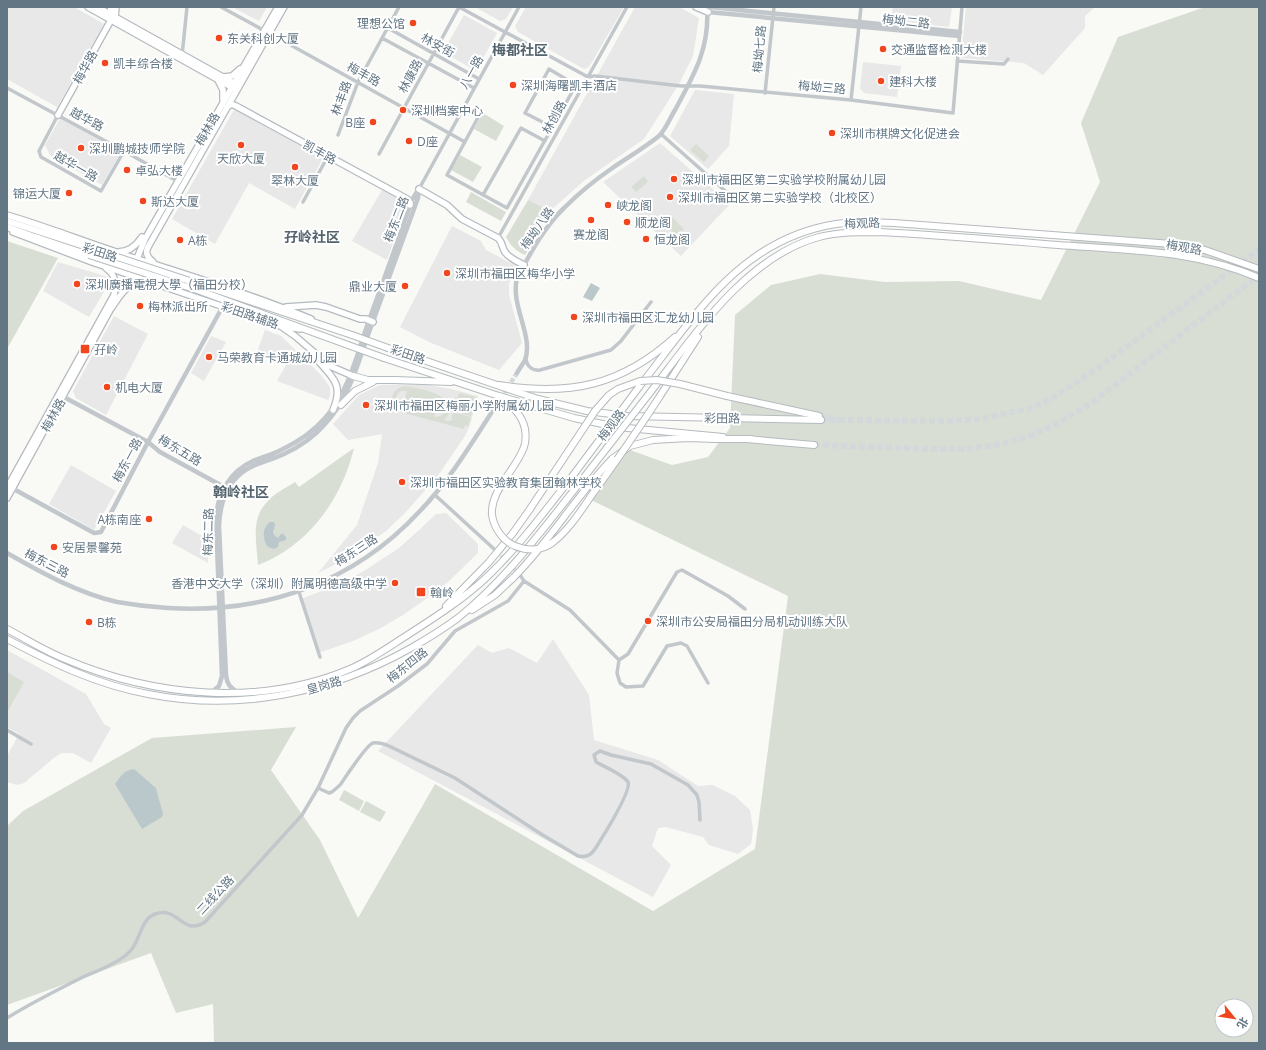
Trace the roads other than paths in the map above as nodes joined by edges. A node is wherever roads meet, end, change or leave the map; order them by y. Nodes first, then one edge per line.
1 (88, 7) edge
2 (97, 7) edge
3 (111, 7) edge
4 (116, 7) edge
5 (187, 7) edge
6 (221, 7) edge
7 (278, 7) edge
8 (284, 7) edge
9 (399, 7) edge
10 (459, 7) edge
11 (519, 7) edge
12 (628, 7) edge
13 (696, 7) edge
14 (774, 7) edge
15 (861, 7) edge
16 (962, 7) edge
17 (708, 9) edge
18 (773, 16) junction
19 (112, 17) junction
20 (859, 25) junction
21 (388, 28) junction
22 (267, 32) junction
23 (505, 32) junction
24 (959, 34) junction
25 (382, 38) junction
26 (433, 54) junction
27 (182, 57) junction
28 (248, 59) junction
29 (1008, 59) dead end
30 (957, 61) junction
31 (428, 63) junction
32 (219, 77) junction
33 (588, 77) junction
34 (479, 79) junction
35 (358, 82) junction
36 (689, 85) junction
37 (235, 87) junction
38 (7, 88) edge
39 (474, 88) junction
40 (765, 93) junction
41 (851, 100) junction
42 (225, 105) junction
43 (404, 108) junction
44 (481, 112) dead end
45 (58, 116) junction
46 (552, 127) junction
47 (449, 133) junction
48 (661, 134) junction
49 (338, 135) dead end
50 (545, 141) junction
51 (465, 142) junction
52 (124, 151) junction
53 (379, 154) dead end
54 (328, 156) junction
55 (177, 182) junction
56 (419, 189) junction
57 (483, 194) junction
58 (732, 197) dead end
59 (303, 202) dead end
60 (410, 206) junction
61 (7, 215) edge
62 (156, 220) junction
63 (7, 221) edge
64 (7, 228) edge
65 (61, 233) junction
66 (498, 238) junction
67 (90, 252) junction
68 (115, 252) junction
69 (125, 255) junction
70 (137, 258) junction
71 (156, 264) junction
72 (101, 265) junction
73 (524, 265) junction
74 (1259, 269) edge
75 (121, 271) junction
76 (135, 276) junction
77 (1259, 278) edge
78 (150, 282) junction
79 (201, 288) junction
80 (650, 302) dead end
81 (223, 306) junction
82 (282, 307) junction
83 (109, 310) junction
84 (716, 310) junction
85 (693, 318) junction
86 (371, 321) junction
87 (280, 326) junction
88 (343, 331) junction
89 (313, 332) junction
90 (316, 355) junction
91 (526, 359) junction
92 (517, 373) tunnel mouth
93 (351, 375) junction
94 (379, 380) junction
95 (458, 382) junction
96 (499, 385) junction
97 (61, 395) junction
98 (499, 396) junction
99 (497, 404) tunnel mouth
100 (341, 405) junction
101 (332, 410) junction
102 (751, 439) junction
103 (148, 442) junction
104 (814, 445) tunnel mouth
105 (571, 478) joint
106 (578, 485) joint
107 (9, 487) edge
108 (226, 488) junction
109 (435, 495) junction
110 (7, 498) edge
111 (493, 548) tunnel mouth
112 (7, 553) edge
113 (517, 576) junction
114 (524, 581) junction
115 (299, 592) junction
116 (221, 608) junction
117 (745, 609) dead end
118 (434, 618) junction
119 (458, 618) junction
120 (445, 627) junction
121 (7, 629) edge
122 (455, 631) junction
123 (7, 639) edge
124 (320, 657) dead end
125 (619, 660) junction
126 (708, 683) dead end
127 (211, 693) junction
128 (239, 693) junction
129 (7, 730) edge
130 (31, 744) dead end
131 (318, 788) junction
132 (700, 820) dead end
133 (7, 1018) edge

1 - 19 main road
2 - 19 main road
3 - 19 main road, 梅华路
4 - 19 main road, 梅华路
5 - 27 street
6 - 22 street, 梅丰路
7 - 22 main road, 梅林路
8 - 22 main road, 梅林路
9 - 21 street, 林丰路
10 - 23 street
10 - 26 street, 林康路
11 - 23 street, 八一路
12 - 33 street, 林创路
13 - 17 main road
14 - 18 street, 梅坳七路
15 - 20 street
16 - 24 street
17 - 18 street, 梅坳二路
17 - 36 street, 梅坳八路
18 - 20 street, 梅坳二路
18 - 40 street, 梅坳七路
19 - 27 main road
19 - 45 main road, 梅华路
20 - 24 street, 梅坳二路
20 - 41 street
21 - 25 street, 林丰路
21 - 26 street, 林安街
22 - 28 main road, 梅林路
22 - 35 street, 梅丰路
22 - 37 main road, 梅林路
23 - 33 street
23 - 34 street, 八一路
24 - 30 street
25 - 31 street, 林安街
25 - 35 street, 林丰路
26 - 31 street, 林康路
26 - 34 street, 林安街
27 - 32 main road
28 - 32 main road
28 - 37 main road, 梅林路
29 - 30 street
30 - 41 street, 梅坳三路
31 - 39 street, 林安街
31 - 43 street, 林康路
32 - 37 main road
32 - 42 main road
33 - 36 street, 梅坳三路
33 - 66 street, 林创路
34 - 39 street, 八一路
35 - 43 street, 梅丰路
35 - 49 street, 林丰路
36 - 40 street, 梅坳三路
36 - 48 street, 梅坳八路
37 - 42 main road, 梅林路
38 - 45 street, 越华路
39 - 47 street, 八一路
40 - 41 street, 梅坳三路
42 - 54 main road, 凯丰路
42 - 55 main road, 梅林路
42 - 71 main road, 梅林路
43 - 47 street, 梅丰路
43 - 53 street, 林康路
44 - 51 street
45 - 52 street, 越华路
45 - 52 street, 越华一路
46 - 46 street
46 - 50 street
47 - 51 street, 梅丰路
47 - 56 street, 八一路
48 - 58 street
48 - 73 street, 梅坳八路
50 - 57 street
50 - 57 street
51 - 57 street
52 - 55 street, 越华路
54 - 59 street
54 - 60 main road, 凯丰路
55 - 62 main road, 梅林路
56 - 60 street, 梅东二路
56 - 66 main road
56 - 86 street, 梅东二路
60 - 86 street, 梅东二路
61 - 65 main road, 彩田路辅路
62 - 68 main road
62 - 70 main road, 梅林路
63 - 65 main road
63 - 67 main road, 彩田路
64 - 67 main road, 彩田路
64 - 72 main road, 彩田路辅路
65 - 68 main road, 彩田路辅路
66 - 73 main road
67 - 79 main road, 彩田路, bridge
68 - 69 main road, 彩田路辅路
69 - 70 main road, 彩田路辅路
69 - 75 main road
70 - 71 main road, 彩田路辅路
70 - 76 main road, 梅林路
71 - 82 main road, 彩田路辅路
72 - 75 main road, 彩田路辅路
72 - 83 main road, 梅林路
73 - 91 street, 梅坳八路
74 - 85 main road, 梅观路
75 - 76 main road, 彩田路辅路
76 - 78 main road, 彩田路辅路
77 - 84 main road, 梅观路
78 - 81 main road, 彩田路辅路
78 - 83 main road, 梅林路
79 - 88 main road, 彩田路
79 - 89 main road, 彩田路
80 - 91 street
81 - 87 main road, 彩田路辅路
81 - 103 street, 梅东一路
82 - 86 main road
82 - 88 main road, 彩田路辅路
83 - 97 main road, 梅林路
84 - 98 main road, bridge
84 - 106 main road, 梅观路, bridge
85 - 96 main road
85 - 105 main road, 梅观路, bridge
86 - 93 street, 梅东二路
87 - 89 main road, 彩田路辅路
87 - 90 main road
88 - 96 main road, 彩田路, bridge
89 - 95 main road, 彩田路, bridge
90 - 93 main road
90 - 101 main road
91 - 92 street
93 - 94 main road
93 - 100 street, 梅东二路
93 - 101 street, 梅东二路
94 - 95 main road
94 - 100 main road
95 - 98 main road, 彩田路
96 - 118 main road, 彩田路, bridge
97 - 103 street, 梅东五路
97 - 107 main road, 梅林路
98 - 102 main road, 彩田路
99 - 109 street, 梅东三路
100 - 108 street, 梅东二路
101 - 108 street, 梅东二路
102 - 104 main road, 彩田路
102 - 113 main road, bridge
103 - 107 street, 梅东一路
103 - 108 street, 梅东五路
105 - 118 main road, 皇岗路
106 - 119 main road, 皇岗路
107 - 110 main road, 梅林路
108 - 116 street, 梅东二路
109 - 111 street
109 - 115 street, 梅东三路
112 - 116 street, 梅东三路
113 - 114 street
113 - 119 main road
114 - 122 street, 梅东四路
114 - 125 street
115 - 116 street, 梅东三路
115 - 124 street
116 - 127 street, 梅东二路
116 - 128 street, 梅东二路
117 - 125 street
118 - 128 main road, 皇岗路
119 - 120 main road, 皇岗路
120 - 122 street
120 - 123 main road, 皇岗路
121 - 127 main road, 皇岗路
122 - 131 street, 梅东四路
125 - 126 street
127 - 128 main road, 皇岗路
129 - 130 street
131 - 132 street
131 - 133 street, 二线公路

